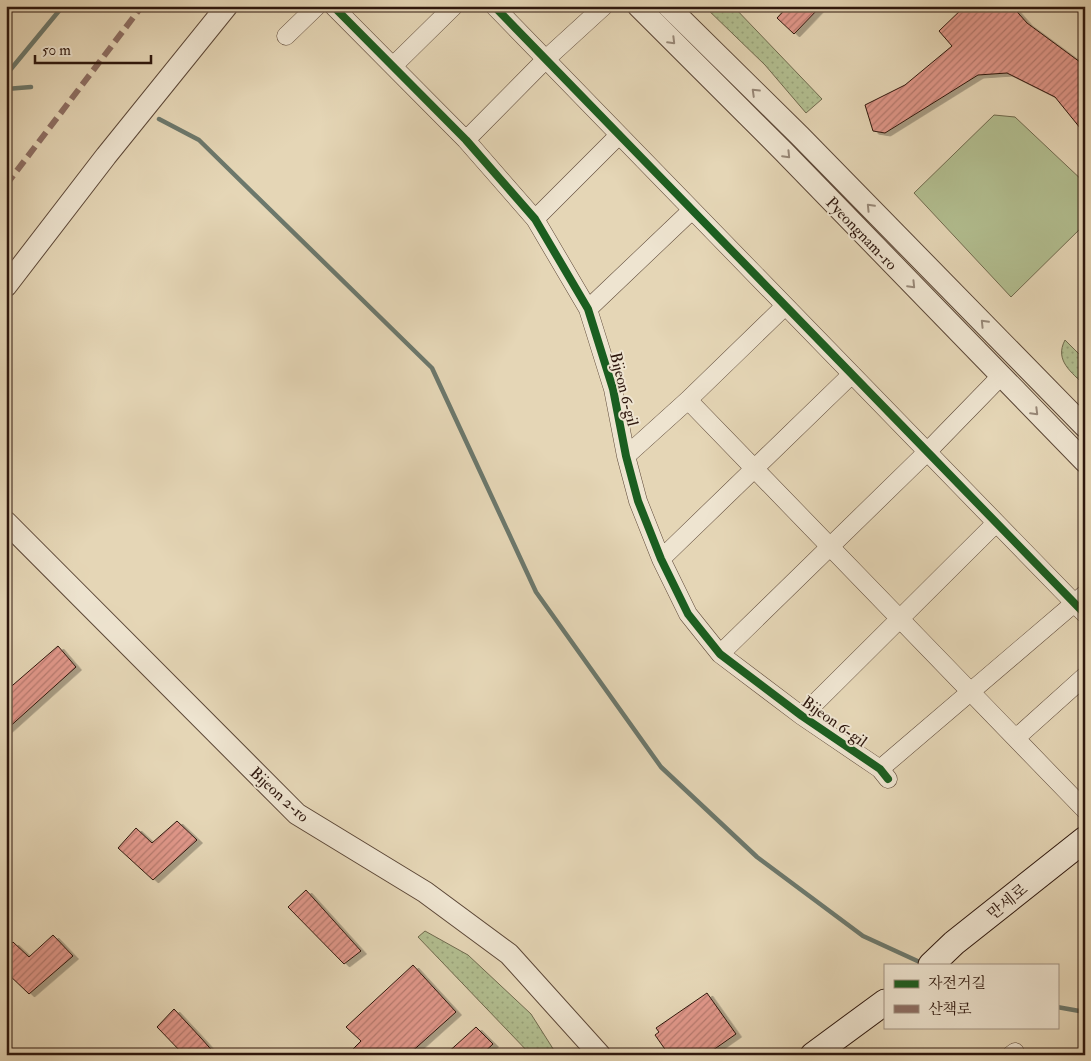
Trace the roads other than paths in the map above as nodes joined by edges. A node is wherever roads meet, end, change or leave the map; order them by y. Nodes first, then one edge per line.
1 (227, 6) edge
2 (317, 6) edge
3 (333, 6) edge
4 (454, 6) edge
5 (494, 6) edge
6 (604, 6) edge
7 (638, 6) edge
8 (668, 6) edge
9 (286, 36) dead end
10 (546, 59) junction
11 (392, 66) junction
12 (619, 135) junction
13 (466, 140) junction
14 (692, 210) junction
15 (536, 219) junction
16 (6, 286) edge
17 (785, 306) junction
18 (588, 309) junction
19 (852, 374) junction
20 (1000, 377) junction
21 (688, 400) junction
22 (1085, 427) edge
23 (927, 452) junction
24 (626, 456) junction
25 (1085, 462) edge
26 (754, 469) junction
27 (6, 522) edge
28 (996, 522) junction
29 (830, 547) junction
30 (661, 559) junction
31 (1081, 603) edge
32 (900, 618) junction
33 (720, 654) junction
34 (1085, 676) edge
35 (970, 692) junction
36 (802, 716) junction
37 (1016, 738) junction
38 (1085, 810) edge
39 (1085, 839) edge
40 (932, 964) edge
41 (884, 1003) edge
42 (600, 1055) edge
43 (813, 1055) edge

1 - 16 street
2 - 9 street
3 - 11 street, Bijeon 6-gil
4 - 11 street
5 - 10 street, Bijeon 6-gil
6 - 10 street
7 -> 20 street, Pyeongnam-ro
22 -> 8 street
10 - 12 street, Bijeon 6-gil
10 - 13 street
11 - 13 street, Bijeon 6-gil
12 - 14 street, Bijeon 6-gil
12 - 15 street
13 - 15 street, Bijeon 6-gil
14 - 17 street, Bijeon 6-gil
14 - 18 street
15 - 18 street, Bijeon 6-gil
17 - 19 street, Bijeon 6-gil
17 - 21 street, Bijeon 6-gil
18 - 24 street, Bijeon 6-gil
19 - 23 street, Bijeon 6-gil
19 - 26 street
20 - 23 street
20 -> 25 street, Pyeongnam-ro
21 - 24 street, Bijeon 6-gil
21 - 26 street
23 - 28 street, Bijeon 6-gil
23 - 29 street
24 - 30 street, Bijeon 6-gil
26 - 29 street
26 - 30 street
27 - 42 street, Bijeon 2-ro
28 - 31 street, Bijeon 6-gil
28 - 32 street, Bijeon 6-gil
29 - 32 street
29 - 33 street
30 - 33 street, Bijeon 6-gil
31 - 35 street, Bijeon 6-gil
32 - 35 street
32 - 36 street, Bijeon 6-gil
33 - 36 street, Bijeon 6-gil
34 - 37 street
35 - 36 street, Bijeon 6-gil
35 - 37 street
37 - 38 street
39 - 40 main road, 만세로
41 - 43 main road

